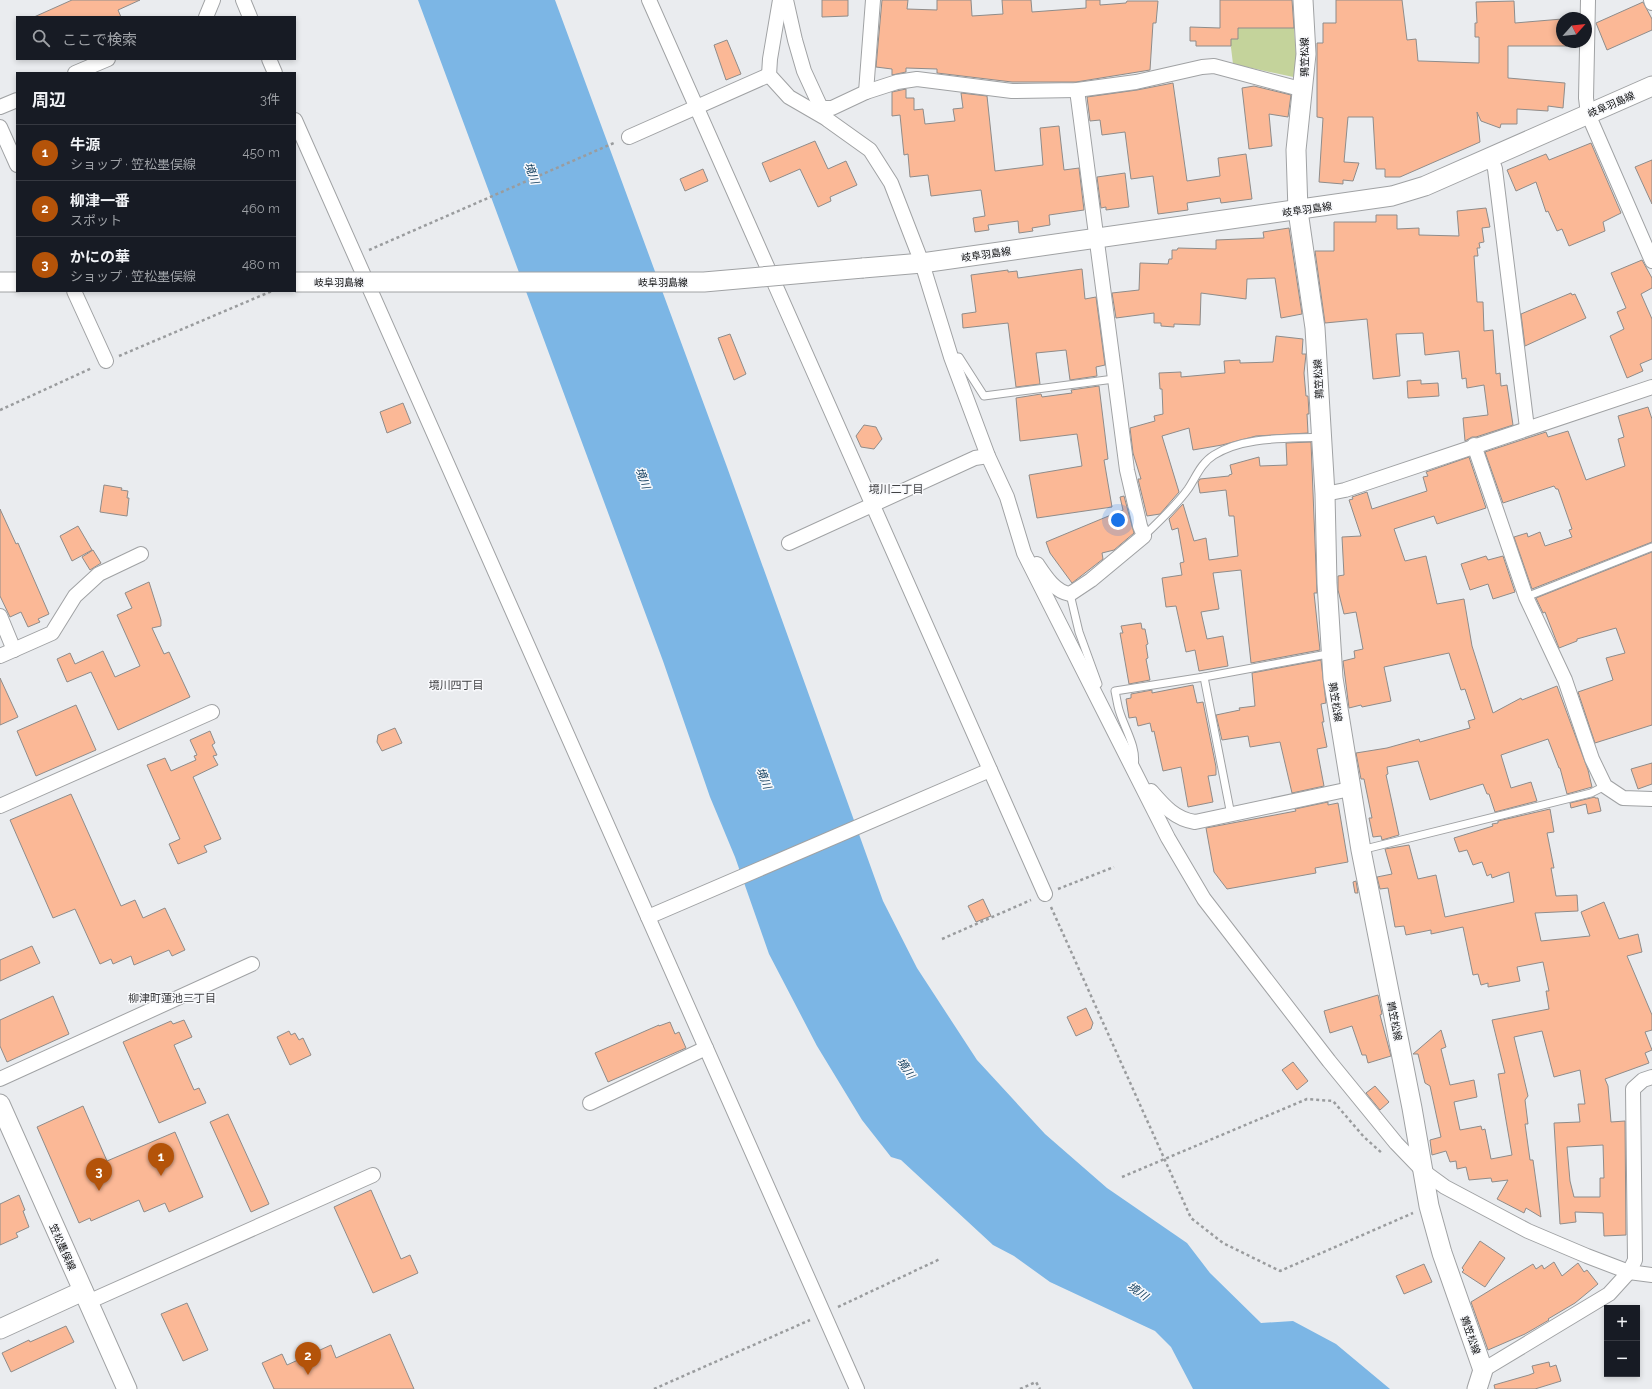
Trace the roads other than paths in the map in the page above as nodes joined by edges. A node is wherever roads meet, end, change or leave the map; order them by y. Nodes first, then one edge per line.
1 (213, 0) edge
2 (243, 0) edge
3 (649, 0) edge
4 (780, 0) edge
5 (786, 0) edge
6 (873, 0) edge
7 (1303, 0) edge
8 (1588, 0) edge
9 (1651, 0) edge
10 (1652, 3) edge
11 (206, 16) edge
12 (250, 16) edge
13 (106, 60) edge
14 (269, 60) edge
15 (77, 72) edge
16 (275, 72) edge
17 (770, 75) junction
18 (1652, 86) edge
19 (1077, 90) junction
20 (1304, 90) junction
21 (866, 92) junction
22 (16, 100) edge
23 (0, 107) edge
24 (696, 108) junction
25 (825, 114) junction
26 (1588, 114) junction
27 (296, 122) edge
28 (0, 127) edge
29 (629, 137) road end
30 (1491, 158) junction
31 (16, 163) edge
32 (1298, 211) junction
33 (1097, 238) junction
34 (1652, 260) edge
35 (922, 263) junction
36 (0, 282) edge
37 (16, 282) edge
38 (296, 282) edge
39 (74, 292) edge
40 (951, 356) junction
41 (106, 361) road end
42 (1114, 379) junction
43 (1652, 387) edge
44 (1526, 428) junction
45 (1322, 437) junction
46 (1474, 445) junction
47 (988, 456) junction
48 (1325, 494) junction
49 (872, 505) junction
50 (1144, 536) junction
51 (789, 543) dead end
52 (1652, 547) edge
53 (1024, 553) junction
54 (141, 554) dead end
55 (1070, 594) junction
56 (1526, 597) junction
57 (0, 616) edge
58 (14, 650) junction
59 (0, 656) edge
60 (1331, 656) junction
61 (1204, 676) junction
62 (1091, 685) junction
63 (212, 712) dead end
64 (1134, 768) junction
65 (990, 770) junction
66 (1142, 786) junction
67 (1605, 786) junction
68 (1350, 789) junction
69 (1652, 799) edge
70 (0, 806) edge
71 (1231, 815) junction
72 (1361, 850) junction
73 (1045, 894) road end
74 (648, 917) junction
75 (252, 964) dead end
76 (706, 1048) junction
77 (1652, 1077) edge
78 (0, 1079) edge
79 (590, 1103) dead end
80 (0, 1104) edge
81 (1423, 1171) junction
82 (373, 1175) dead end
83 (1630, 1272) junction
84 (1652, 1275) edge
85 (85, 1296) junction
86 (0, 1329) edge
87 (1482, 1370) junction
88 (127, 1389) edge
89 (857, 1389) edge
90 (1477, 1389) edge

1 - 11 street
2 - 12 street
3 - 24 street
4 - 17 street
5 - 25 street
6 - 21 street
7 - 20 main road, 鶉笠松線
8 - 26 street
9 - 10 street
13 - 15 street
14 - 16 street
17 - 24 street
17 - 25 street
18 - 26 main road, 岐阜羽島線
19 - 20 street
19 - 21 street
19 - 33 street
20 - 32 main road, 鶉笠松線
21 - 25 street
22 - 23 street
24 - 29 street
24 - 49 street
25 - 35 street
26 - 30 main road, 岐阜羽島線
26 - 34 street
27 - 74 street
28 - 31 street
30 - 32 main road, 岐阜羽島線
30 - 44 street
32 - 33 main road, 岐阜羽島線
32 - 45 main road, 鶉笠松線
33 - 35 main road, 岐阜羽島線
33 - 42 street
35 - 38 main road, 岐阜羽島線, bridge
35 - 40 street
36 - 37 main road
39 - 41 street
40 - 42 lane
40 - 47 street
42 - 50 street
43 - 44 street
44 - 46 street
45 - 48 main road, 鶉笠松線
45 - 50 lane
46 - 48 street
46 - 56 street
47 - 49 street
47 - 53 street
48 - 60 main road, 鶉笠松線
49 - 51 street
49 - 65 street
50 - 55 street
52 - 56 lane
53 - 55 street
53 - 62 street
54 - 58 street
55 - 62 lane
56 - 67 street
57 - 58 street
58 - 59 street
60 - 61 lane
60 - 68 main road, 鶉笠松線
61 - 64 lane
61 - 71 lane
62 - 64 street
63 - 70 street
64 - 66 street
65 - 73 street
65 - 74 street
66 - 71 street
66 - 81 street
67 - 69 street
67 - 72 lane
68 - 71 street
68 - 72 main road, 鶉笠松線
72 - 81 main road, 鶉笠松線
74 - 76 street
75 - 78 street
76 - 79 street
76 - 89 street
77 - 83 street
80 - 85 main road, 笠松墨俣線
81 - 83 street
81 - 87 main road, 鶉笠松線
82 - 85 street
83 - 84 street
83 - 87 street
85 - 86 main road
85 - 88 main road, 笠松墨俣線
87 - 90 main road

